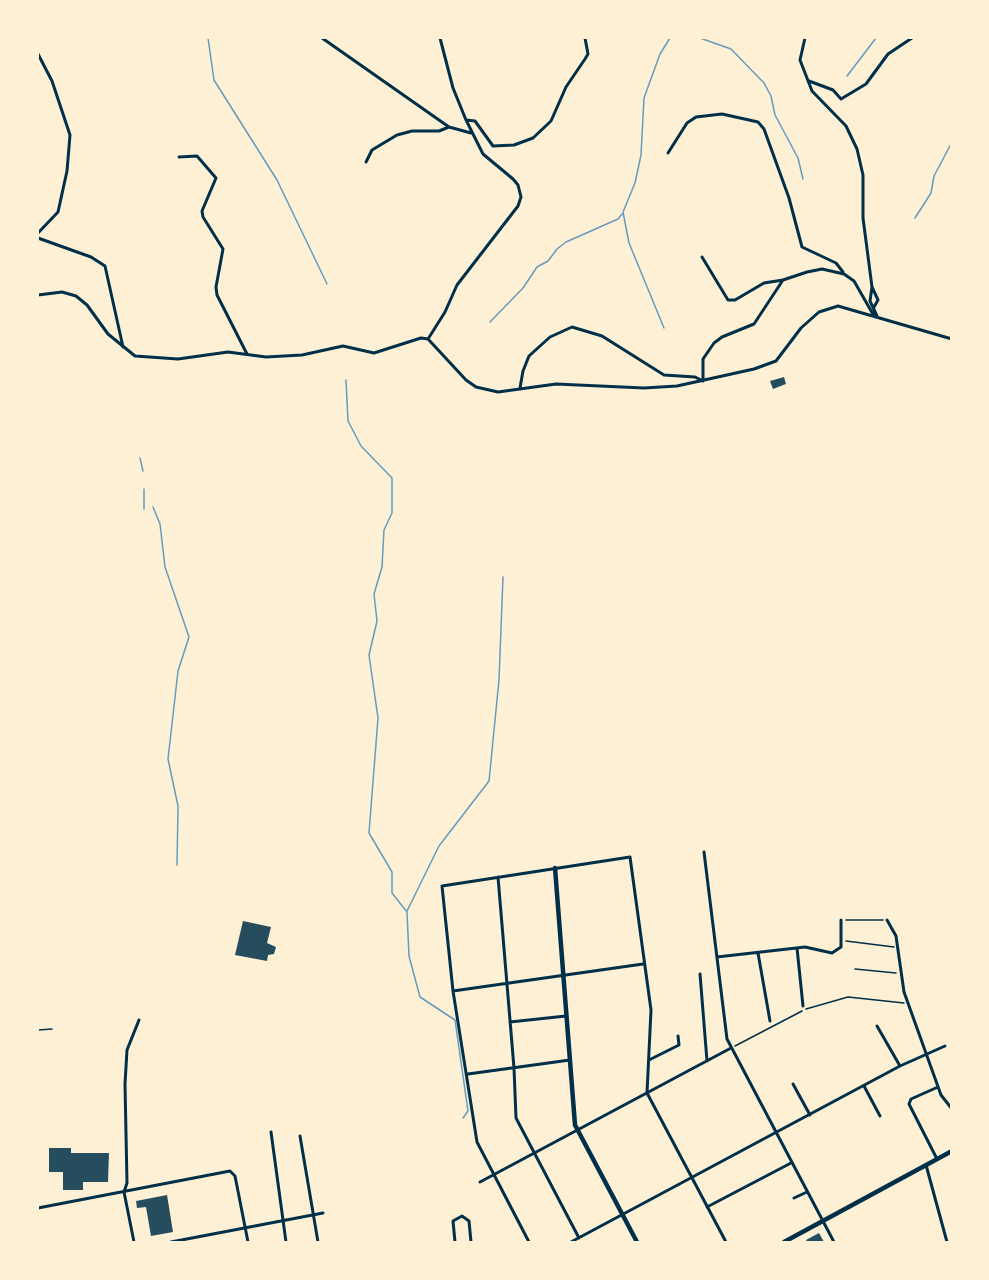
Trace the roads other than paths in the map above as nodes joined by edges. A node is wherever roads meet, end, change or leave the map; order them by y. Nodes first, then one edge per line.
1 (322, 38) edge
2 (440, 38) edge
3 (585, 38) edge
4 (805, 38) edge
5 (912, 38) edge
6 (38, 54) edge
7 (807, 81) junction
8 (466, 120) junction
9 (449, 126) junction
10 (472, 134) junction
11 (668, 153) dead end
12 (179, 157) dead end
13 (366, 162) dead end
14 (38, 233) edge
15 (38, 238) edge
16 (702, 257) dead end
17 (844, 274) junction
18 (783, 280) junction
19 (872, 287) junction
20 (38, 295) edge
21 (874, 307) junction
22 (875, 316) junction
23 (428, 339) junction
24 (951, 339) edge
25 (123, 349) junction
26 (247, 354) junction
27 (703, 381) junction
28 (520, 388) junction
29 (704, 852) dead end
30 (555, 868) junction
31 (498, 877) junction
32 (841, 920) road end
33 (887, 920) road end
34 (797, 948) junction
35 (758, 953) junction
36 (717, 957) junction
37 (643, 964) junction
38 (700, 974) dead end
39 (562, 976) junction
40 (506, 983) junction
41 (453, 991) junction
42 (803, 1006) dead end
43 (566, 1016) junction
44 (139, 1020) dead end
45 (770, 1021) dead end
46 (510, 1022) junction
47 (877, 1026) dead end
48 (52, 1029) dead end
49 (38, 1030) edge
50 (678, 1036) dead end
51 (945, 1046) dead end
52 (731, 1048) junction
53 (927, 1053) junction
54 (570, 1060) junction
55 (648, 1061) junction
56 (707, 1062) junction
57 (900, 1066) junction
58 (514, 1068) junction
59 (468, 1074) junction
60 (793, 1084) dead end
61 (864, 1086) junction
62 (938, 1087) junction
63 (647, 1093) junction
64 (951, 1109) edge
65 (810, 1114) junction
66 (880, 1116) dead end
67 (577, 1130) junction
68 (271, 1132) dead end
69 (775, 1133) junction
70 (300, 1136) dead end
71 (951, 1151) edge
72 (534, 1153) junction
73 (938, 1159) junction
74 (791, 1163) junction
75 (927, 1164) junction
76 (493, 1175) junction
77 (692, 1178) junction
78 (480, 1182) dead end
79 (124, 1192) junction
80 (807, 1192) junction
81 (794, 1198) dead end
82 (707, 1207) junction
83 (38, 1208) edge
84 (323, 1213) dead end
85 (313, 1215) junction
86 (622, 1215) junction
87 (282, 1220) junction
88 (823, 1222) junction
89 (245, 1228) junction
90 (201, 1236) junction
91 (579, 1238) junction
92 (134, 1242) edge
93 (171, 1242) edge
94 (202, 1242) edge
95 (248, 1242) edge
96 (286, 1242) edge
97 (318, 1242) edge
98 (455, 1242) edge
99 (471, 1242) edge
100 (530, 1242) edge
101 (571, 1242) edge
102 (636, 1242) edge
103 (726, 1242) edge
104 (784, 1242) edge
105 (834, 1242) edge
106 (947, 1242) edge

1 - 9 street
2 - 8 street
3 - 8 street
4 - 7 street
5 - 7 street
6 - 14 street
7 - 19 street
8 - 10 street
9 - 10 street
9 - 13 street
10 - 23 street
11 - 17 street
12 - 26 street
15 - 25 street
16 - 18 street
17 - 18 street
17 - 22 street
18 - 27 street
19 - 21 street
19 - 21 street
20 - 25 street
21 - 22 street
22 - 24 street
22 - 27 street
23 - 26 street
23 - 28 street
25 - 26 street
27 - 28 street
27 - 28 street
29 - 36 street
30 - 31 street
30 - 37 street
30 - 39 street
31 - 40 street
31 - 41 street
32 - 34 street
33 - 53 street
34 - 35 street
34 - 42 street
35 - 36 street
35 - 45 street
36 - 52 street
37 - 39 street
37 - 55 street
38 - 56 street
39 - 40 street
39 - 43 street
40 - 41 street
40 - 46 street
41 - 59 street
43 - 46 street
43 - 54 street
44 - 79 street
46 - 58 street
47 - 57 street
48 - 49 lane
50 - 55 street
51 - 53 street
52 - 56 street
52 - 69 street
53 - 57 street
53 - 62 street
54 - 58 street
54 - 67 street
55 - 63 street
56 - 63 street
57 - 61 street
58 - 59 street
58 - 72 street
59 - 76 street
60 - 65 street
61 - 65 street
61 - 66 street
62 - 64 street
62 - 73 street
63 - 67 street
63 - 77 street
65 - 69 street
67 - 72 street
67 - 86 street
68 - 87 street
69 - 74 street
69 - 77 street
70 - 85 street
71 - 73 street
72 - 76 street
72 - 91 street
73 - 75 street
74 - 80 street
74 - 82 street
75 - 88 street
75 - 106 street
76 - 78 street
76 - 100 street
77 - 82 street
77 - 86 street
79 - 83 street
79 - 89 street
79 - 92 street
80 - 81 street
80 - 88 street
82 - 103 street
84 - 85 street
85 - 87 street
85 - 97 street
86 - 91 street
86 - 102 street
87 - 89 street
87 - 96 street
88 - 104 street
88 - 105 street
89 - 90 street
89 - 95 street
90 - 93 street
90 - 94 street
91 - 101 street
98 - 99 street

